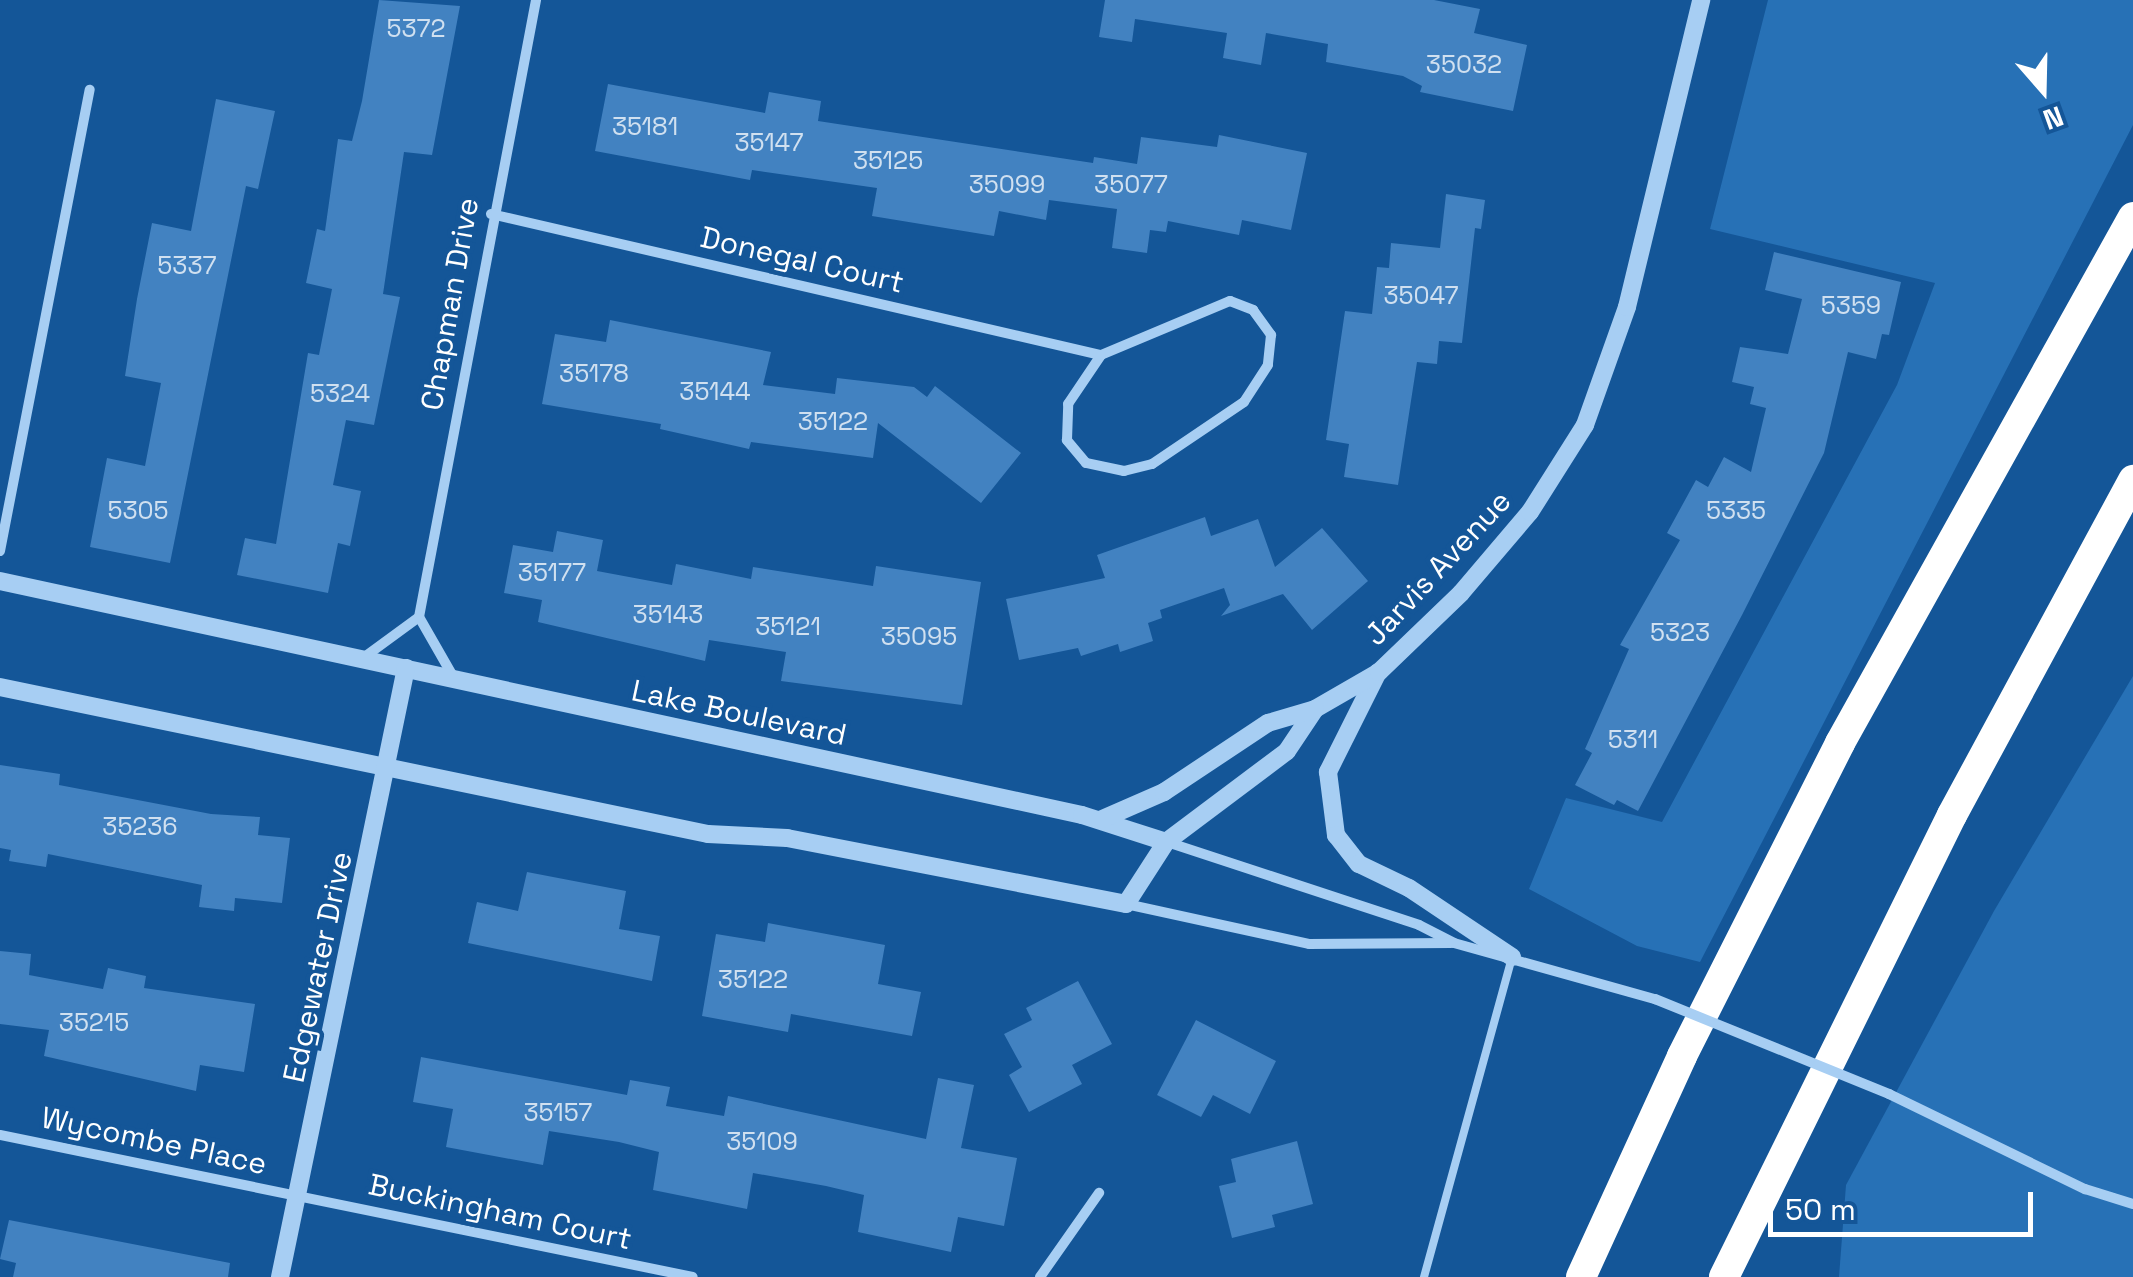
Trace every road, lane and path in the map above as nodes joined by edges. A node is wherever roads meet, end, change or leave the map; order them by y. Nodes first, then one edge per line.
1 (536, 0) edge
2 (1702, 0) edge
3 (90, 90) dead end
4 (491, 214) junction
5 (2133, 217) edge
6 (1101, 354) junction
7 (2133, 480) edge
8 (0, 551) edge
9 (0, 581) edge
10 (419, 617) junction
11 (362, 659) junction
12 (406, 668) junction
13 (1378, 672) junction
14 (454, 678) junction
15 (0, 687) edge
16 (1315, 709) junction
17 (388, 770) junction
18 (1099, 821) junction
19 (1166, 842) junction
20 (1126, 904) junction
21 (1454, 943) junction
22 (1512, 957) junction
23 (0, 1135) edge
24 (1099, 1193) dead end
25 (297, 1196) junction
26 (2133, 1204) edge
27 (280, 1277) edge
28 (692, 1277) edge
29 (1040, 1277) edge
30 (1424, 1277) edge
31 (1581, 1277) edge
32 (1724, 1277) edge

1 - 4 street, Chapman Drive
2 - 13 street, Jarvis Avenue
3 - 8 street
4 - 6 street, Donegal Court
4 - 10 street, Chapman Drive
5 - 31 highway
6 - 6 street
7 - 32 highway
9 - 11 street, Lake Boulevard
10 - 11 street
10 - 14 street
11 - 12 street, Lake Boulevard
12 - 14 street, Lake Boulevard
12 - 17 street, Edgewater Drive
13 - 16 street, Jarvis Avenue
13 - 22 street
14 - 18 street, Lake Boulevard
15 - 17 street, Lake Boulevard
16 - 18 street
16 - 19 street, Jarvis Avenue
17 - 20 street, Lake Boulevard
17 - 25 street, Edgewater Drive
18 - 19 street, Lake Boulevard
19 - 20 street, Jarvis Avenue
19 - 21 street, Lake Boulevard
20 - 21 street, Lake Boulevard
21 - 22 street, Lake Boulevard
22 - 26 street, Lake Boulevard, bridge
22 - 30 lane
23 - 25 street, Wycombe Place
24 - 29 street
25 - 27 street, Edgewater Drive
25 - 28 street, Buckingham Court

